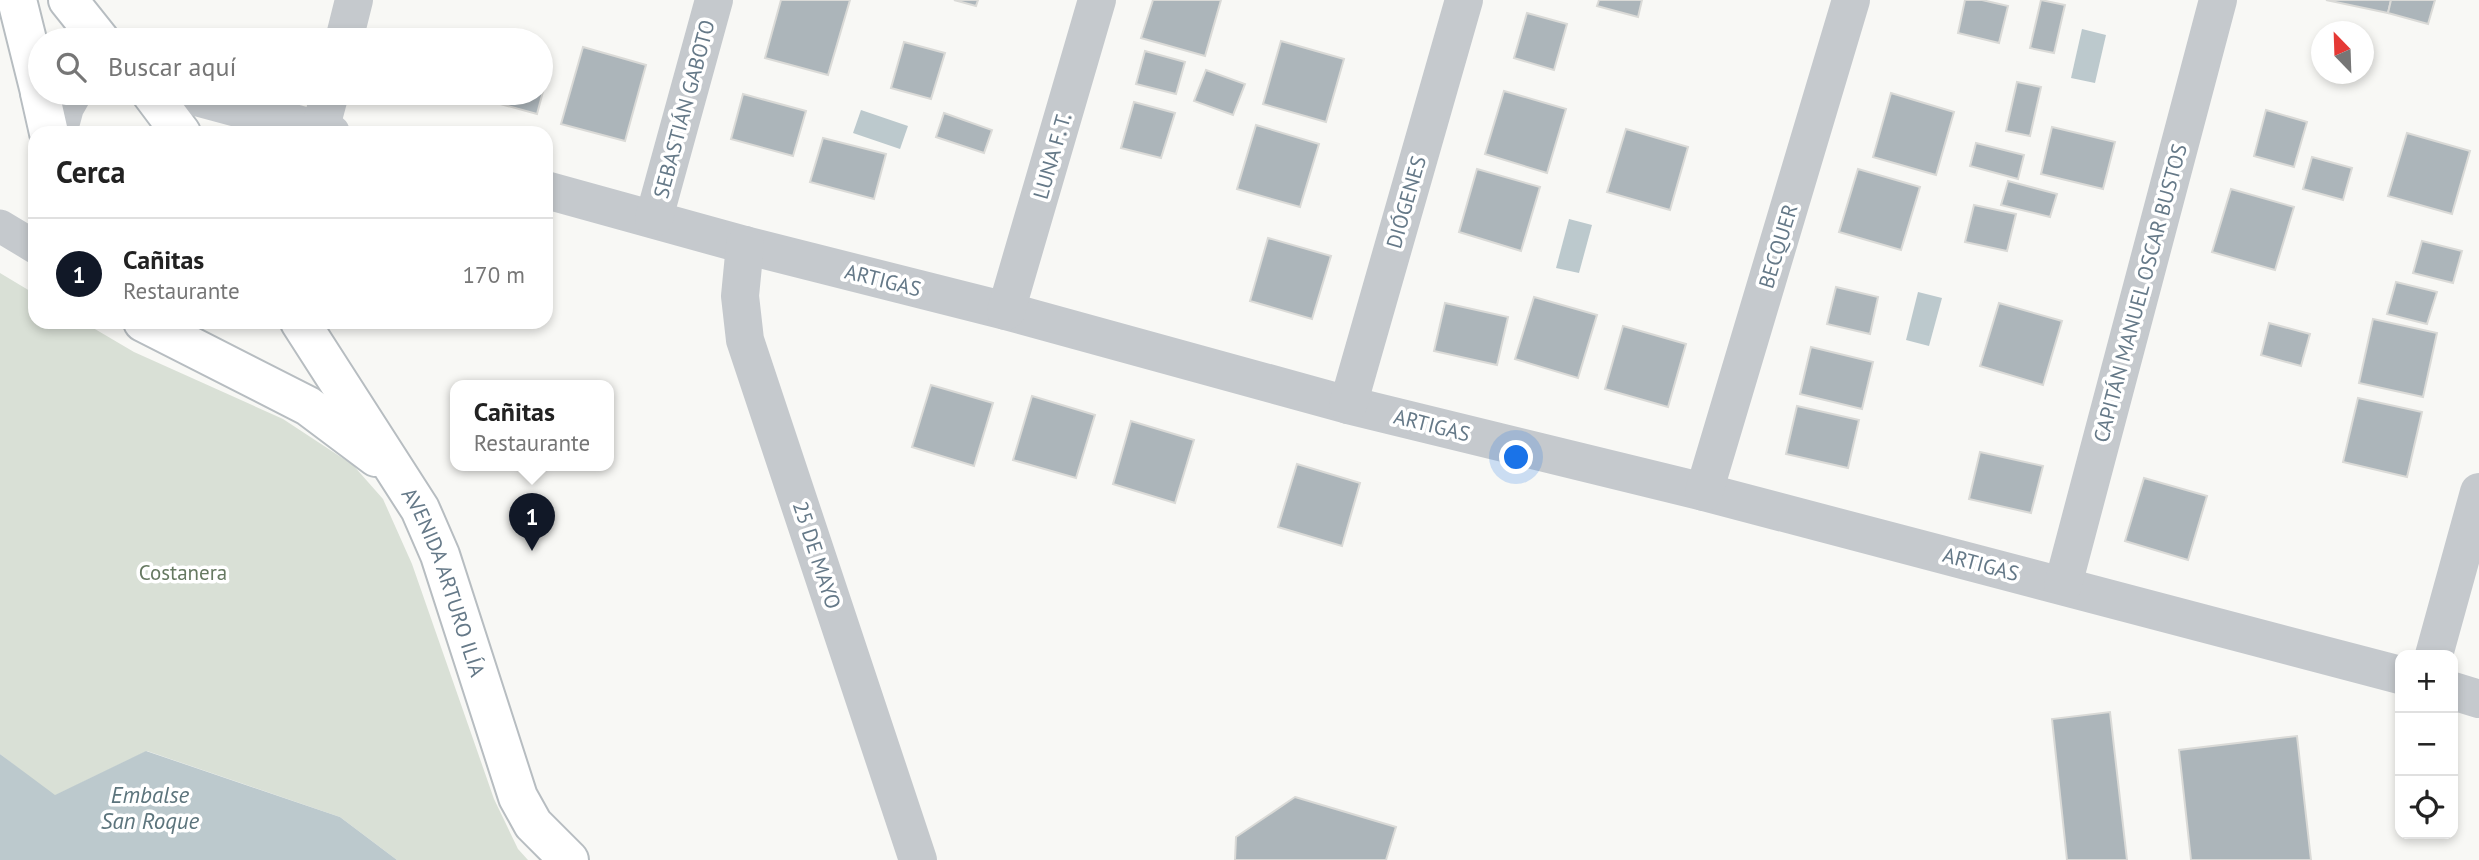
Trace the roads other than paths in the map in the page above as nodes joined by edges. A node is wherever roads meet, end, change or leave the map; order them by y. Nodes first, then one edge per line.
1 (16, 0) edge
2 (68, 0) edge
3 (354, 0) edge
4 (714, 0) edge
5 (1097, 0) edge
6 (1464, 0) edge
7 (1851, 0) edge
8 (2218, 0) edge
9 (90, 28) edge
10 (347, 28) edge
11 (28, 42) edge
12 (44, 105) edge
13 (66, 105) edge
14 (160, 105) edge
15 (226, 105) edge
16 (329, 105) edge
17 (48, 126) edge
18 (60, 126) edge
19 (176, 126) edge
20 (304, 126) edge
21 (327, 126) edge
22 (553, 192) edge
23 (654, 218) junction
24 (0, 226) edge
25 (28, 243) edge
26 (745, 245) junction
27 (1006, 311) junction
28 (157, 329) edge
29 (305, 329) edge
30 (1348, 405) junction
31 (399, 474) junction
32 (1704, 492) junction
33 (2479, 492) edge
34 (2063, 585) junction
35 (2435, 650) edge
36 (2395, 674) edge
37 (2458, 693) edge
38 (2479, 699) edge
39 (570, 858) edge
40 (918, 860) edge

1 - 11 main road
2 - 9 main road
3 - 10 street
4 - 23 street, SEBASTIÁN GABOTO
5 - 27 street, LUNA F. T.
6 - 30 street, DIÓGENES
7 - 32 street, BECQUER
8 - 34 street, CAPITÁN MANUEL OSCAR BUSTOS
12 - 17 main road
13 - 18 street
14 - 19 main road
15 - 20 street
16 - 21 street
22 - 23 street, ARTIGAS
23 - 26 street, ARTIGAS
24 - 25 street
26 - 27 street, ARTIGAS
26 - 40 street, 25 DE MAYO
27 - 30 street, ARTIGAS
28 - 31 main road
29 - 31 main road, AVENIDA ARTURO ILÍA
30 - 32 street, ARTIGAS
31 - 39 main road, AVENIDA ARTURO ILÍA
32 - 34 street, ARTIGAS
33 - 35 street
34 - 36 street, ARTIGAS
37 - 38 street

